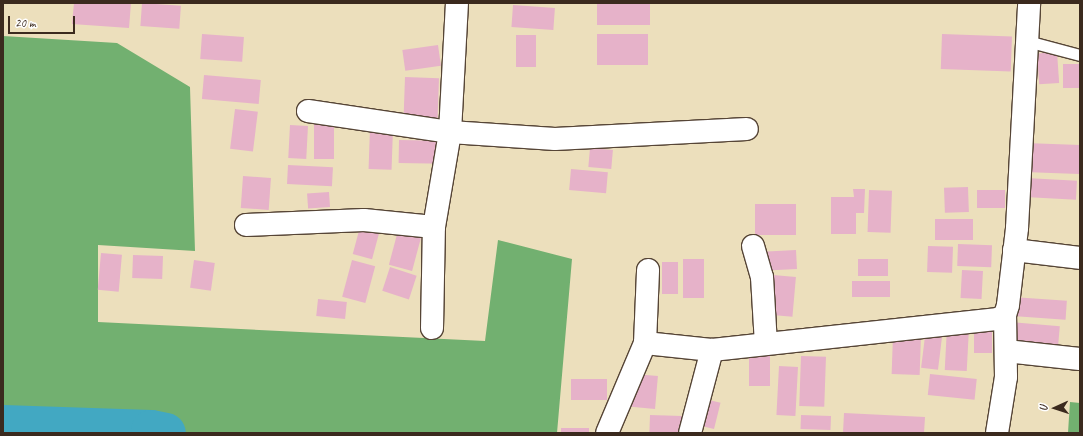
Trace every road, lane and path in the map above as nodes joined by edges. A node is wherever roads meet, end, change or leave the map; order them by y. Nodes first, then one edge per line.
1 (458, 3) edge
2 (1029, 3) edge
3 (1027, 41) junction
4 (1080, 55) edge
5 (308, 111) dead end
6 (747, 128) dead end
7 (450, 132) junction
8 (246, 225) dead end
9 (434, 227) junction
10 (753, 246) dead end
11 (1014, 250) junction
12 (1080, 258) edge
13 (648, 270) dead end
14 (1005, 315) junction
15 (432, 328) dead end
16 (645, 343) junction
17 (766, 344) junction
18 (712, 350) junction
19 (1006, 351) junction
20 (1080, 359) edge
21 (607, 433) edge
22 (690, 433) edge
23 (997, 433) edge

1 - 7 street
2 - 3 street
3 - 4 lane
3 - 11 street
5 - 7 street
6 - 7 street
7 - 9 street
8 - 9 street
9 - 15 street
10 - 17 street
11 - 12 street
11 - 14 street
13 - 16 street
14 - 17 street
14 - 19 street
16 - 18 street
16 - 21 street
17 - 18 street
18 - 22 street
19 - 20 street
19 - 23 street

